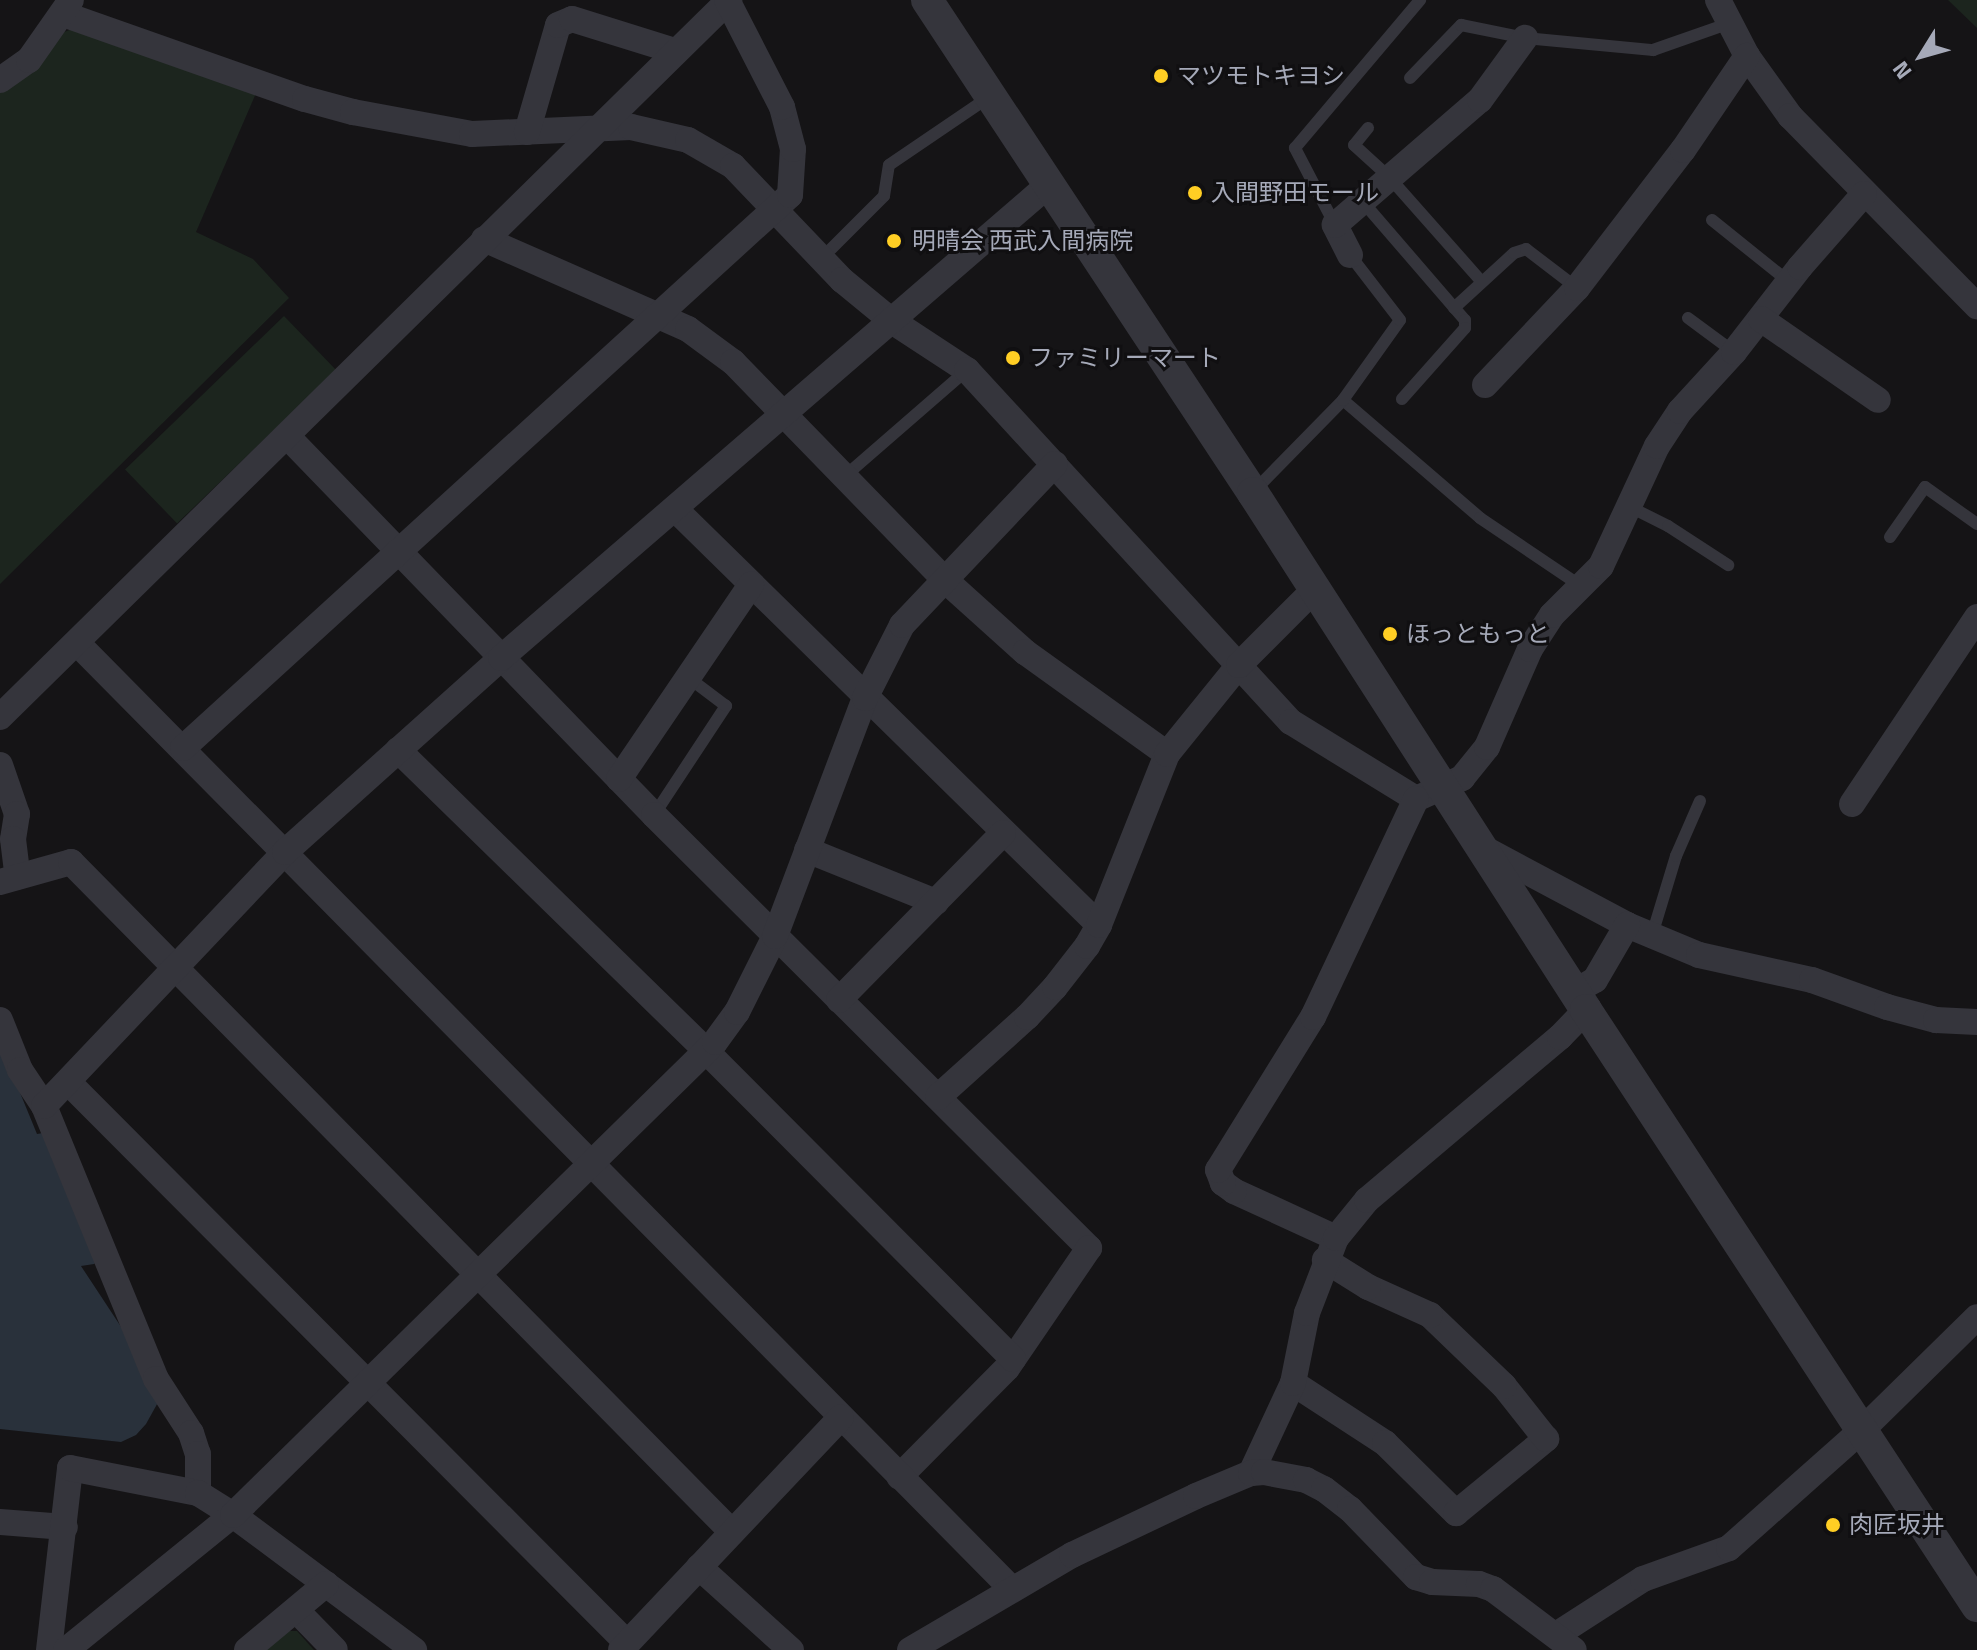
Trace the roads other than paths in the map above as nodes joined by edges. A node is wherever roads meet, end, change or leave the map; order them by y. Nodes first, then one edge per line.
1 (728, 0) edge
2 (927, 0) edge
3 (1420, 0) edge
4 (67, 7) edge
5 (1724, 11) edge
6 (1525, 38) junction
7 (675, 51) junction
8 (1747, 56) junction
9 (1410, 78) dead end
10 (0, 80) edge
11 (989, 97) junction
12 (598, 127) junction
13 (1368, 128) dead end
14 (527, 132) junction
15 (1389, 177) junction
16 (1047, 186) junction
17 (1864, 194) junction
18 (1363, 202) junction
19 (776, 210) junction
20 (1712, 220) dead end
21 (1335, 225) junction
22 (484, 239) junction
23 (831, 249) dead end
24 (1350, 255) joint
25 (1482, 282) junction
26 (1789, 282) junction
27 (1577, 288) junction
28 (1977, 306) edge
29 (1454, 308) junction
30 (658, 315) junction
31 (1688, 318) dead end
32 (1761, 319) junction
33 (892, 321) junction
34 (1734, 352) junction
35 (967, 370) junction
36 (1485, 385) dead end
37 (1402, 399) dead end
38 (1343, 400) junction
39 (1878, 400) dead end
40 (785, 415) junction
41 (287, 436) junction
42 (1055, 464) junction
43 (845, 476) junction
44 (1253, 493) junction
45 (1628, 506) junction
46 (675, 509) junction
47 (1977, 524) edge
48 (1890, 537) dead end
49 (398, 550) junction
50 (1728, 565) dead end
51 (945, 580) junction
52 (751, 585) junction
53 (1581, 586) junction
54 (1315, 589) junction
55 (1977, 617) edge
56 (78, 644) junction
57 (501, 658) junction
58 (1239, 665) junction
59 (689, 678) junction
60 (865, 698) junction
61 (0, 717) edge
62 (183, 748) junction
63 (398, 750) junction
64 (1167, 754) junction
65 (0, 765) edge
66 (619, 779) junction
67 (1430, 794) junction
68 (1700, 801) dead end
69 (1852, 804) dead end
70 (654, 815) junction
71 (1003, 833) junction
72 (1483, 848) junction
73 (807, 850) junction
74 (285, 852) junction
75 (9, 880) edge
76 (936, 902) junction
77 (1099, 925) junction
78 (1627, 925) junction
79 (1652, 935) junction
80 (775, 936) junction
81 (175, 969) junction
82 (839, 1000) junction
83 (1580, 1001) junction
84 (0, 1020) edge
85 (1977, 1022) edge
86 (706, 1051) junction
87 (68, 1082) junction
88 (938, 1097) junction
89 (44, 1106) junction
90 (591, 1162) junction
91 (1330, 1249) junction
92 (477, 1275) junction
93 (1977, 1317) edge
94 (1013, 1359) junction
95 (1293, 1383) junction
96 (367, 1384) junction
97 (841, 1417) junction
98 (1862, 1430) junction
99 (1251, 1473) junction
100 (899, 1477) junction
101 (198, 1493) junction
102 (233, 1515) junction
103 (0, 1522) edge
104 (65, 1527) junction
105 (732, 1532) junction
106 (699, 1567) junction
107 (326, 1584) junction
108 (1012, 1589) junction
109 (1977, 1606) edge
110 (297, 1611) junction
111 (1565, 1642) edge
112 (624, 1647) edge
113 (49, 1650) edge
114 (66, 1650) edge
115 (247, 1650) edge
116 (335, 1650) edge
117 (414, 1650) edge
118 (791, 1650) edge
119 (910, 1650) edge

1 - 7 street
1 - 19 street
2 - 11 street
3 - 21 lane
4 - 10 street
4 - 14 street
5 - 6 lane
5 - 8 street
6 - 9 lane
6 - 15 street
7 - 12 street
7 - 14 street
8 - 17 street
8 - 27 street
11 - 16 street
11 - 23 lane
12 - 14 street
12 - 19 street
12 - 22 street
13 - 15 lane
15 - 18 street
15 - 25 lane
16 - 33 street
16 - 44 street
17 - 26 street
17 - 28 street
18 - 21 street
18 - 29 lane
19 - 30 street
19 - 33 street
20 - 26 lane
21 - 24 street
22 - 30 street
22 - 41 street
24 - 38 lane
25 - 27 lane
25 - 29 lane
26 - 32 street
27 - 36 street
29 - 37 lane
30 - 40 street
30 - 49 street
31 - 34 lane
32 - 34 street
32 - 39 street
33 - 35 street
33 - 40 street
34 - 45 street
35 - 42 street
35 - 43 lane
38 - 44 lane
38 - 53 lane
40 - 43 street
40 - 46 street
41 - 49 street
41 - 56 street
42 - 51 street
42 - 58 street
43 - 51 street
44 - 54 street
45 - 50 lane
45 - 53 street
46 - 52 street
46 - 57 street
47 - 48 lane
49 - 57 street
49 - 62 street
51 - 60 street
51 - 64 street
52 - 59 street
52 - 60 street
53 - 67 street
54 - 58 street
54 - 67 street
55 - 69 street
56 - 61 street
56 - 62 street
57 - 63 street
57 - 66 street
58 - 64 street
58 - 67 street
59 - 66 street
59 - 70 lane
60 - 71 street
60 - 73 street
62 - 74 street
63 - 74 street
63 - 86 street
64 - 77 street
65 - 75 street
66 - 70 street
67 - 72 street
67 - 91 street
68 - 79 lane
70 - 80 street
71 - 76 street
71 - 77 street
72 - 78 street
72 - 83 street
73 - 76 street
73 - 80 street
74 - 81 street
74 - 90 street
75 - 81 street
76 - 82 street
77 - 88 street
78 - 79 street
78 - 83 street
79 - 85 street
80 - 82 street
80 - 86 street
81 - 87 street
81 - 92 street
82 - 88 street
83 - 91 street
83 - 98 street
84 - 89 street
86 - 90 street
86 - 94 street
87 - 89 street
87 - 96 street
88 - 94 street
89 - 101 street
90 - 92 street
90 - 97 street
91 - 95 street
91 - 95 street
92 - 96 street
92 - 105 street
93 - 98 street
94 - 100 street
95 - 99 street
96 - 102 street
96 - 112 street
97 - 100 street
97 - 105 street
98 - 109 street
98 - 111 street
99 - 108 street
99 - 111 street
100 - 108 street
101 - 102 street
101 - 104 street
102 - 107 street
102 - 114 street
103 - 104 street
104 - 113 street
105 - 106 street
106 - 112 street
106 - 118 street
107 - 110 street
107 - 117 street
108 - 119 street
110 - 115 street
110 - 116 street

